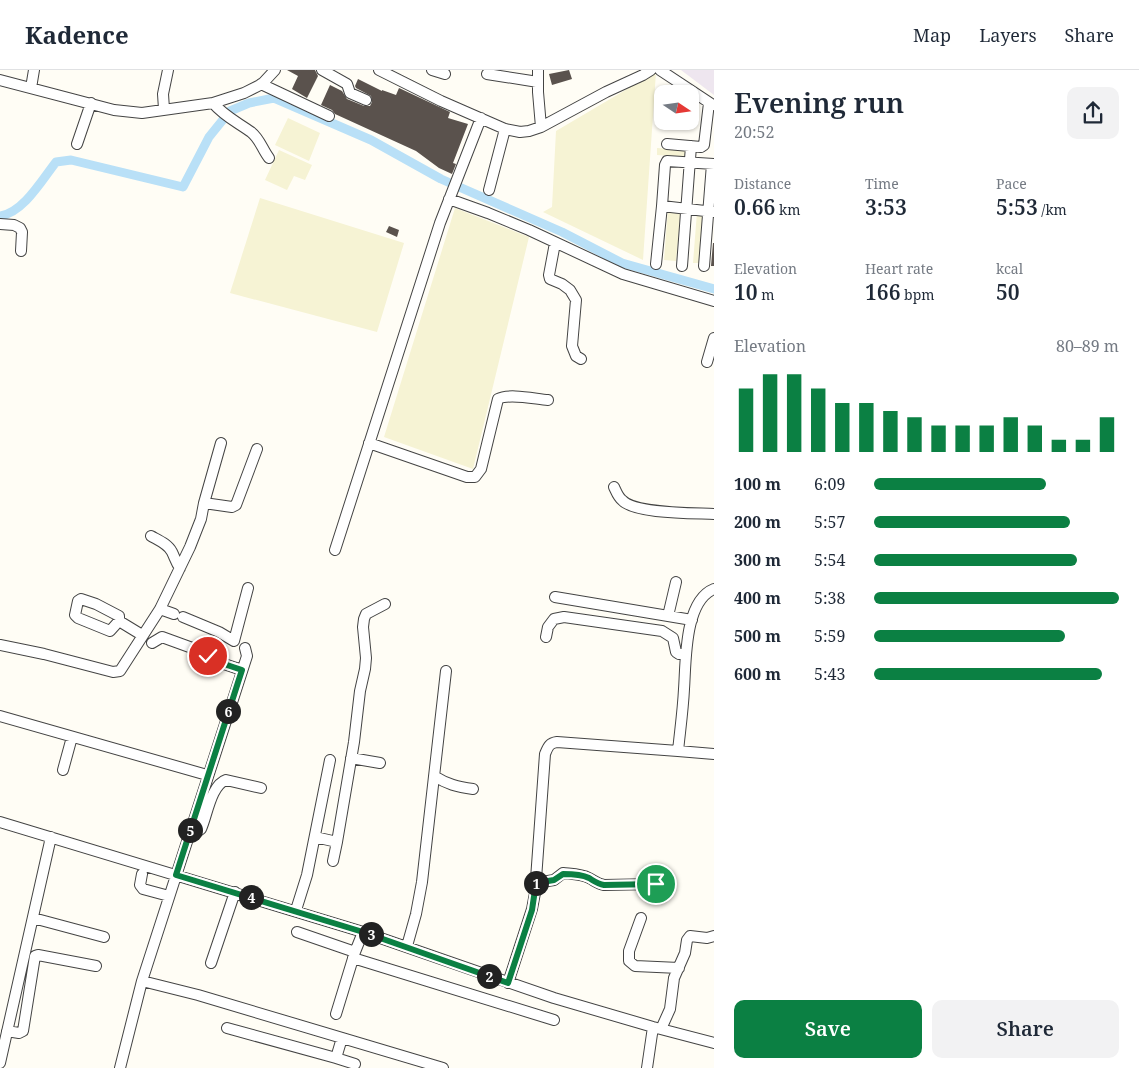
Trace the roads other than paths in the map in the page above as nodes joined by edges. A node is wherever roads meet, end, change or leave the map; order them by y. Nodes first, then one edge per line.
1 (34, 70) edge
2 (168, 70) edge
3 (275, 70) edge
4 (322, 70) edge
5 (380, 70) edge
6 (432, 70) edge
7 (538, 70) edge
8 (651, 70) edge
9 (660, 70) edge
10 (445, 74) dead end
11 (487, 74) dead end
12 (0, 80) edge
13 (538, 82) junction
14 (261, 84) junction
15 (31, 88) junction
16 (366, 100) dead end
17 (90, 103) junction
18 (213, 103) junction
19 (712, 105) edge
20 (164, 110) junction
21 (329, 116) dead end
22 (481, 118) junction
23 (541, 127) junction
24 (505, 129) junction
25 (78, 144) dead end
26 (667, 144) dead end
27 (690, 146) junction
28 (269, 158) dead end
29 (689, 162) junction
30 (713, 164) edge
31 (489, 190) dead end
32 (450, 197) junction
33 (662, 206) junction
34 (686, 208) junction
35 (711, 211) edge
36 (6, 224) edge
37 (555, 243) junction
38 (20, 251) dead end
39 (656, 264) dead end
40 (682, 266) dead end
41 (704, 266) dead end
42 (714, 301) edge
43 (714, 338) edge
44 (581, 358) dead end
45 (707, 362) dead end
46 (548, 400) dead end
47 (221, 443) dead end
48 (370, 443) junction
49 (257, 449) dead end
50 (614, 487) dead end
51 (204, 503) junction
52 (714, 514) edge
53 (151, 536) dead end
54 (335, 550) dead end
55 (180, 568) junction
56 (676, 582) dead end
57 (248, 588) dead end
58 (714, 589) edge
59 (555, 596) dead end
60 (385, 604) dead end
61 (160, 609) junction
62 (668, 616) junction
63 (692, 620) junction
64 (120, 621) dead end
65 (142, 636) junction
66 (546, 637) dead end
67 (152, 643) dead end
68 (0, 645) edge
69 (245, 648) dead end
70 (686, 652) junction
71 (242, 670) junction
72 (446, 671) dead end
73 (0, 716) edge
74 (72, 737) junction
75 (678, 752) junction
76 (714, 754) edge
77 (351, 758) junction
78 (330, 760) dead end
79 (380, 763) dead end
80 (63, 770) dead end
81 (207, 775) junction
82 (434, 776) junction
83 (261, 788) dead end
84 (473, 789) dead end
85 (0, 822) edge
86 (189, 832) junction
87 (51, 837) junction
88 (315, 837) junction
89 (337, 842) junction
90 (333, 861) dead end
91 (142, 874) dead end
92 (176, 875) junction
93 (536, 883) junction
94 (656, 884) dead end
95 (235, 892) junction
96 (169, 896) junction
97 (296, 910) junction
98 (33, 918) junction
99 (641, 918) dead end
100 (297, 932) dead end
101 (363, 932) junction
102 (714, 936) edge
103 (104, 938) dead end
104 (407, 946) junction
105 (354, 955) junction
106 (211, 963) dead end
107 (96, 966) dead end
108 (679, 968) junction
109 (142, 981) junction
110 (508, 983) junction
111 (336, 1014) dead end
112 (554, 1020) dead end
113 (227, 1028) dead end
114 (657, 1028) junction
115 (7, 1031) junction
116 (342, 1038) junction
117 (714, 1043) edge
118 (336, 1058) junction
119 (0, 1064) edge
120 (355, 1064) dead end
121 (120, 1068) edge
122 (443, 1068) edge
123 (647, 1068) edge

1 - 15 street
2 - 20 street
3 - 14 street
4 - 16 street
5 - 22 street
6 - 10 street
7 - 13 street
8 - 23 street
9 - 19 street
11 - 13 street
12 - 15 street
13 - 23 street
14 - 18 street
14 - 21 street
15 - 17 street
17 - 20 street
17 - 25 street
18 - 20 street
18 - 28 street
19 - 27 street
22 - 24 street
22 - 32 street
23 - 24 street
24 - 31 street
26 - 27 street
27 - 29 street
29 - 30 street
29 - 33 street
29 - 34 street
30 - 35 street
32 - 37 street
32 - 48 street
33 - 34 street
33 - 39 street
34 - 35 street
34 - 40 street
35 - 41 street
36 - 38 street
37 - 42 street
37 - 44 street
43 - 45 street
46 - 48 street
47 - 51 street
48 - 54 street
49 - 51 street
50 - 52 street
51 - 55 street
53 - 55 street
55 - 61 street
56 - 62 street
57 - 61 street
58 - 63 street
59 - 62 street
60 - 77 street
61 - 65 street
62 - 63 street
63 - 70 street
64 - 65 street
65 - 68 street
66 - 70 street
67 - 71 street
69 - 71 street
70 - 75 street
71 - 81 street
72 - 82 street
73 - 74 street
74 - 80 street
74 - 81 street
75 - 76 street
75 - 93 street
77 - 79 street
77 - 89 street
78 - 88 street
81 - 86 street
82 - 84 street
82 - 104 street
83 - 86 street
85 - 87 street
86 - 92 street
87 - 92 street
87 - 98 street
88 - 89 street
88 - 97 street
89 - 90 street
91 - 96 street
92 - 95 street
92 - 96 street
93 - 94 street
93 - 110 street
95 - 97 street
95 - 106 street
96 - 109 street
97 - 101 street
98 - 103 street
98 - 115 street
99 - 108 street
100 - 105 street
101 - 104 street
101 - 105 street
102 - 108 street
104 - 110 street
105 - 111 street
105 - 112 street
107 - 115 street
108 - 114 street
109 - 116 street
109 - 121 street
110 - 114 street
113 - 118 street
114 - 117 street
114 - 123 street
115 - 119 street
116 - 118 street
116 - 122 street
118 - 120 street

